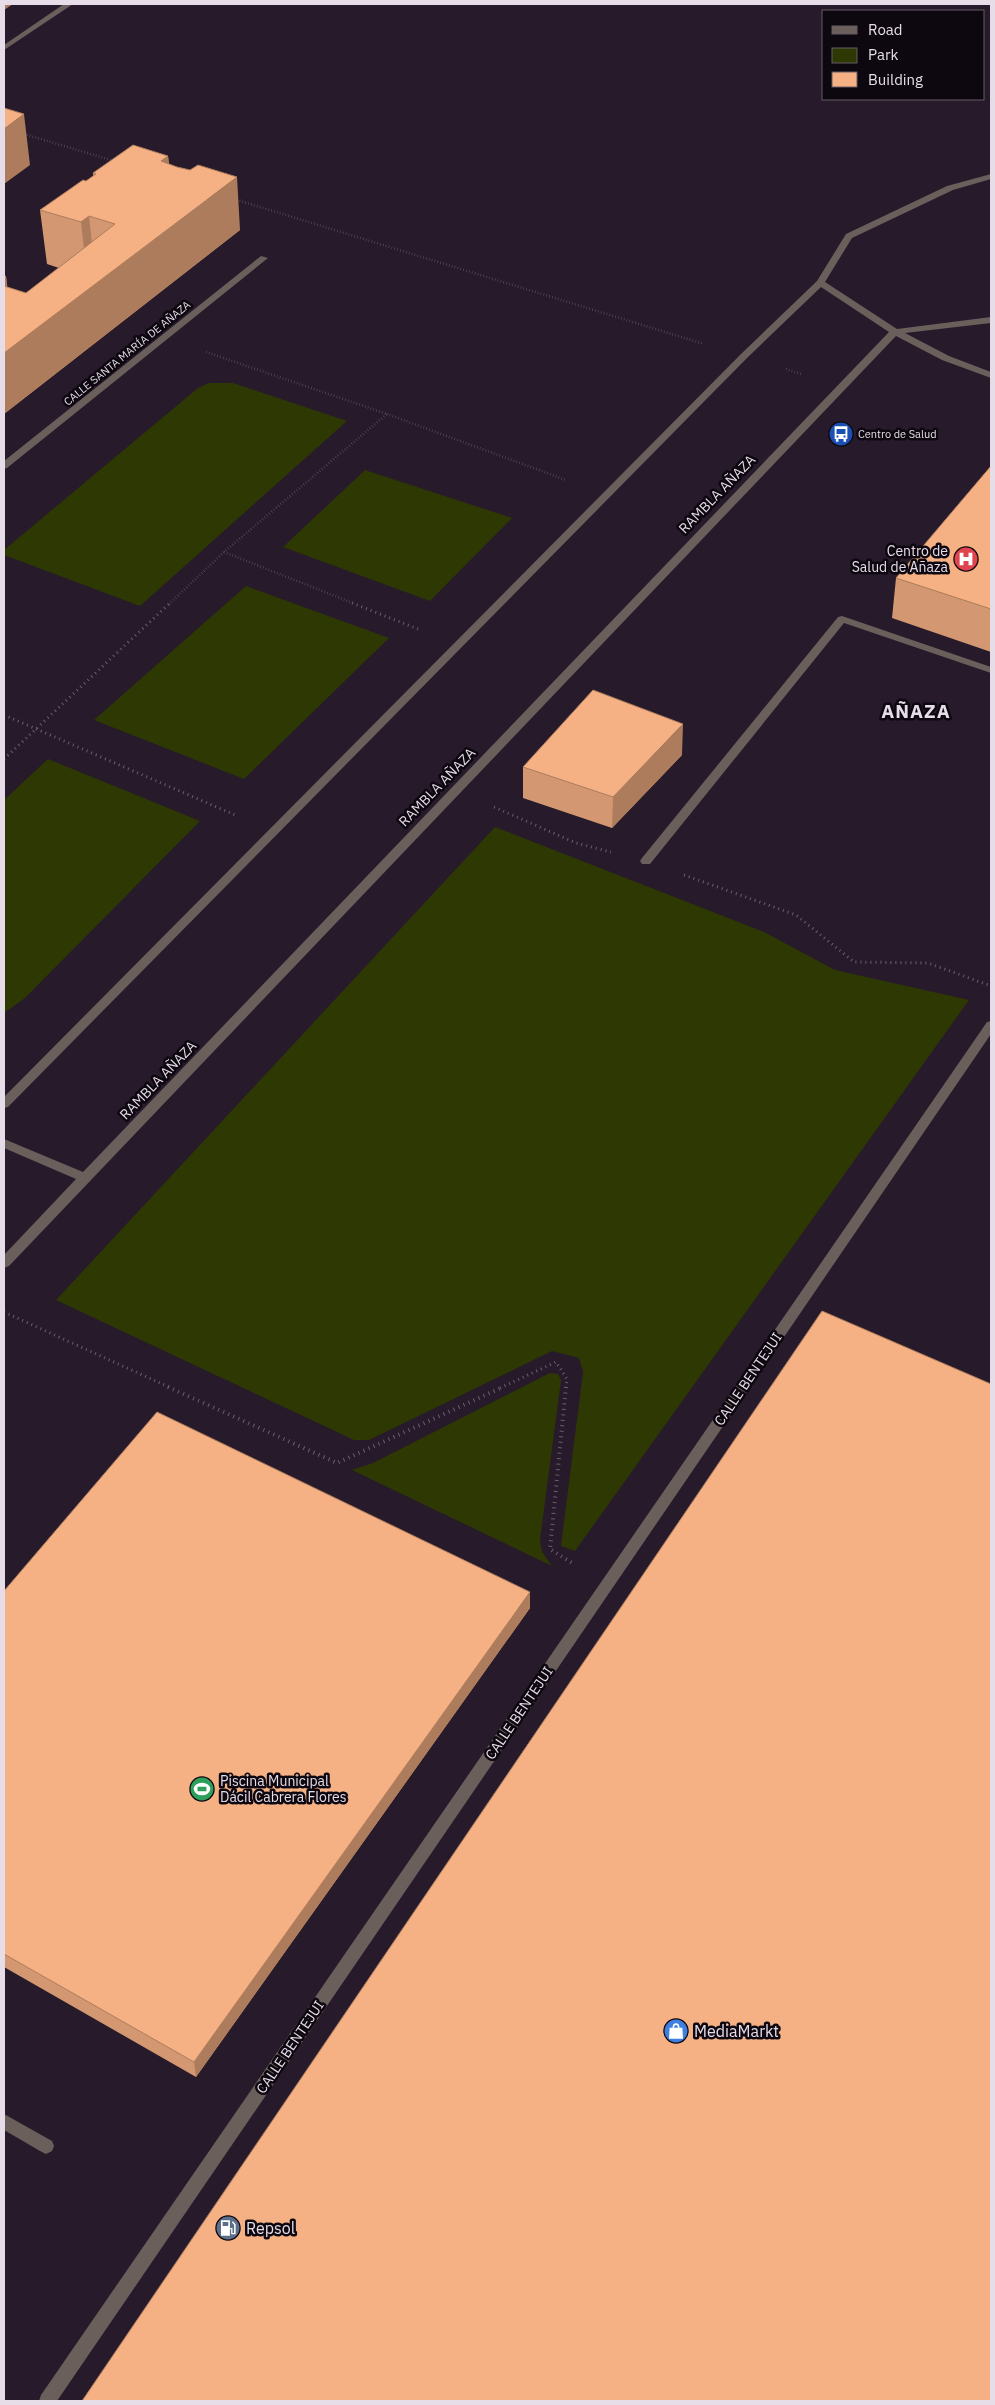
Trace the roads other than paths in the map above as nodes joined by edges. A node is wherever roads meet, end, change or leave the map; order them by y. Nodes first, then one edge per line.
1 (69, 4) edge
2 (4, 48) edge
3 (991, 176) edge
4 (264, 258) dead end
5 (820, 283) junction
6 (991, 320) edge
7 (894, 332) junction
8 (991, 375) edge
9 (4, 466) edge
10 (991, 670) edge
11 (646, 862) road end
12 (991, 1024) edge
13 (4, 1104) edge
14 (4, 1143) edge
15 (85, 1178) junction
16 (4, 1263) edge
17 (4, 2121) edge
18 (46, 2146) dead end
19 (48, 2401) edge

1 - 2 street
3 - 5 street
4 - 9 street, CALLE SANTA MARÍA DE AÑAZA
5 - 7 street
5 - 13 street
6 - 7 street
7 - 8 street
7 - 15 street, RAMBLA AÑAZA
10 - 11 street
12 - 19 street, CALLE BENTEJUI
14 - 15 street
15 - 16 street, RAMBLA AÑAZA
17 - 18 street

